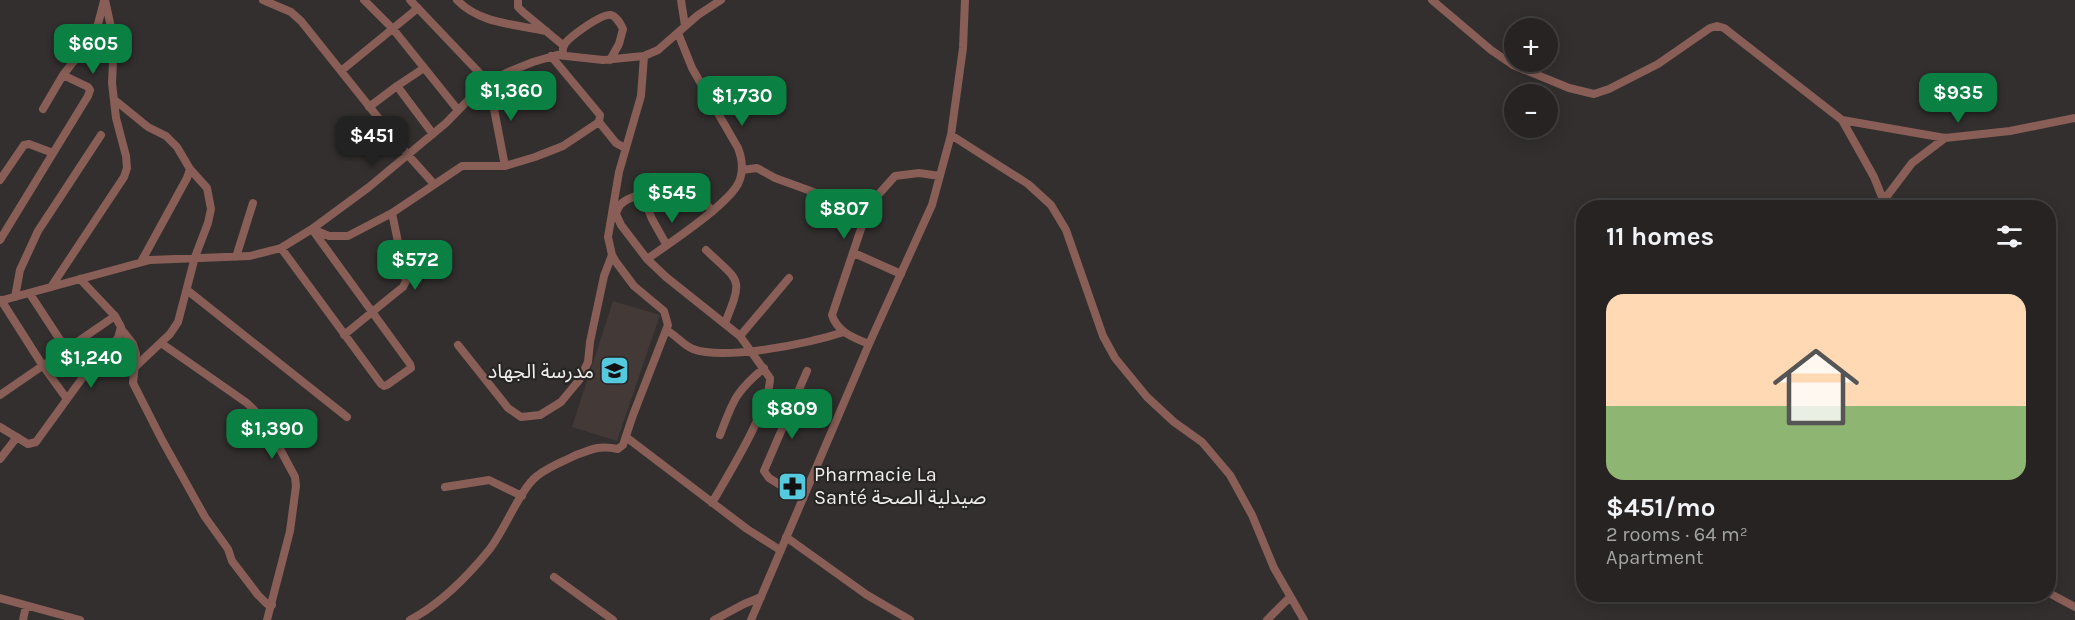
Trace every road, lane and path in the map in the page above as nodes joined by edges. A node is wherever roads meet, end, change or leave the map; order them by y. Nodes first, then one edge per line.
1 (104, 0) edge
2 (263, 0) edge
3 (364, 0) edge
4 (410, 0) edge
5 (458, 0) edge
6 (518, 0) edge
7 (681, 0) edge
8 (721, 0) edge
9 (965, 0) edge
10 (1432, 0) edge
11 (278, 3) edge
12 (418, 8) junction
13 (393, 29) junction
14 (682, 30) junction
15 (546, 31) junction
16 (563, 50) junction
17 (551, 56) junction
18 (644, 56) junction
19 (610, 60) junction
20 (424, 68) junction
21 (341, 71) junction
22 (63, 75) junction
23 (489, 83) junction
24 (397, 86) junction
25 (116, 101) junction
26 (369, 107) junction
27 (44, 109) dead end
28 (458, 110) junction
29 (2075, 118) edge
30 (1842, 120) junction
31 (599, 122) junction
32 (434, 134) junction
33 (101, 135) dead end
34 (951, 135) junction
35 (1945, 138) junction
36 (625, 148) junction
37 (53, 153) junction
38 (408, 155) junction
39 (506, 166) junction
40 (190, 170) junction
41 (742, 170) junction
42 (940, 176) junction
43 (0, 180) edge
44 (434, 184) junction
45 (664, 189) junction
46 (642, 195) junction
47 (1883, 200) edge
48 (1888, 200) edge
49 (253, 203) dead end
50 (671, 207) dead end
51 (712, 212) junction
52 (392, 213) junction
53 (866, 214) junction
54 (312, 229) junction
55 (0, 240) edge
56 (666, 244) junction
57 (281, 248) junction
58 (706, 250) dead end
59 (854, 254) junction
60 (612, 255) junction
61 (195, 257) junction
62 (236, 257) junction
63 (647, 259) junction
64 (141, 262) junction
65 (901, 273) junction
66 (789, 278) dead end
67 (80, 279) junction
68 (51, 288) junction
69 (186, 290) junction
70 (30, 294) junction
71 (15, 297) junction
72 (1, 300) edge
73 (372, 311) junction
74 (114, 316) junction
75 (725, 323) junction
76 (122, 330) junction
77 (666, 330) junction
78 (844, 332) junction
79 (344, 335) junction
80 (740, 336) junction
81 (161, 343) junction
82 (869, 344) junction
83 (458, 345) dead end
84 (66, 349) junction
85 (753, 352) junction
86 (43, 366) junction
87 (133, 368) junction
88 (764, 368) junction
89 (807, 371) dead end
90 (86, 373) junction
91 (0, 395) edge
92 (68, 399) junction
93 (347, 417) dead end
94 (0, 427) edge
95 (720, 435) dead end
96 (626, 436) junction
97 (16, 437) junction
98 (0, 459) edge
99 (445, 487) dead end
100 (522, 496) junction
101 (803, 500) junction
102 (712, 503) junction
103 (786, 537) junction
104 (780, 550) junction
105 (554, 577) dead end
106 (761, 597) junction
107 (1290, 597) junction
108 (2056, 597) edge
109 (0, 598) edge
110 (26, 606) junction
111 (272, 606) junction
112 (2075, 607) edge
113 (23, 620) edge
114 (80, 620) edge
115 (267, 620) edge
116 (410, 620) edge
117 (613, 620) edge
118 (714, 620) edge
119 (751, 620) edge
120 (910, 620) edge
121 (1267, 620) edge
122 (1304, 620) edge

1 - 22 street
1 - 25 street
2 - 11 street
3 - 13 street
4 - 12 street
5 - 15 street
6 - 15 street
7 - 14 street
8 - 14 street
9 - 34 street
10 - 30 street
11 - 21 street
12 - 13 street
12 - 23 street
13 - 20 street
13 - 21 street
14 - 18 street
14 - 41 street
15 - 16 street
16 - 17 street
16 - 19 street
16 - 19 street
17 - 23 street
17 - 31 street
18 - 19 street
18 - 36 street
20 - 24 street
20 - 28 street
21 - 26 street
22 - 27 street
22 - 37 street
23 - 28 street
23 - 39 street
24 - 26 street
24 - 32 street
25 - 40 street
25 - 68 street
26 - 38 street
28 - 32 street
29 - 35 street
30 - 35 street
30 - 47 street
31 - 36 street
31 - 39 street
32 - 38 street
33 - 71 street
34 - 42 street
34 - 107 street
35 - 48 street
36 - 60 street
37 - 43 street
37 - 55 street
38 - 44 street
38 - 54 street
39 - 44 street
40 - 61 street
40 - 64 street
41 - 51 street
41 - 53 street
42 - 53 street
42 - 65 street
44 - 52 street
45 - 46 street
45 - 50 street
45 - 51 street
46 - 56 street
46 - 63 street
49 - 62 street
51 - 56 street
52 - 54 street
52 - 73 street
53 - 59 street
54 - 57 street
54 - 73 street
56 - 63 street
57 - 62 street
57 - 79 street
58 - 75 street
59 - 65 street
59 - 78 street
60 - 77 street
60 - 83 street
61 - 62 street
61 - 64 street
61 - 69 street
63 - 75 street
64 - 67 street
65 - 82 street
66 - 80 street
67 - 68 street
67 - 74 street
68 - 70 street
69 - 81 street
69 - 93 street
70 - 71 street
70 - 84 street
71 - 72 street
72 - 86 street
73 - 79 street
73 - 79 street
74 - 76 street
74 - 84 street
75 - 80 street
76 - 87 street
76 - 90 street
77 - 85 street
77 - 96 street
78 - 82 street
78 - 85 street
80 - 85 street
81 - 87 street
81 - 111 street
82 - 101 street
84 - 86 street
84 - 90 street
85 - 88 street
86 - 91 street
86 - 92 street
87 - 111 street
88 - 95 street
88 - 102 street
89 - 101 street
90 - 92 street
92 - 97 street
94 - 97 street
96 - 100 street
96 - 102 street
97 - 98 street
99 - 100 street
100 - 116 street
101 - 103 street
102 - 104 street
103 - 104 street
103 - 120 street
104 - 106 street
105 - 117 street
106 - 118 street
106 - 119 street
107 - 121 street
107 - 122 street
108 - 112 street
109 - 110 street
110 - 113 street
110 - 114 street
111 - 115 street

